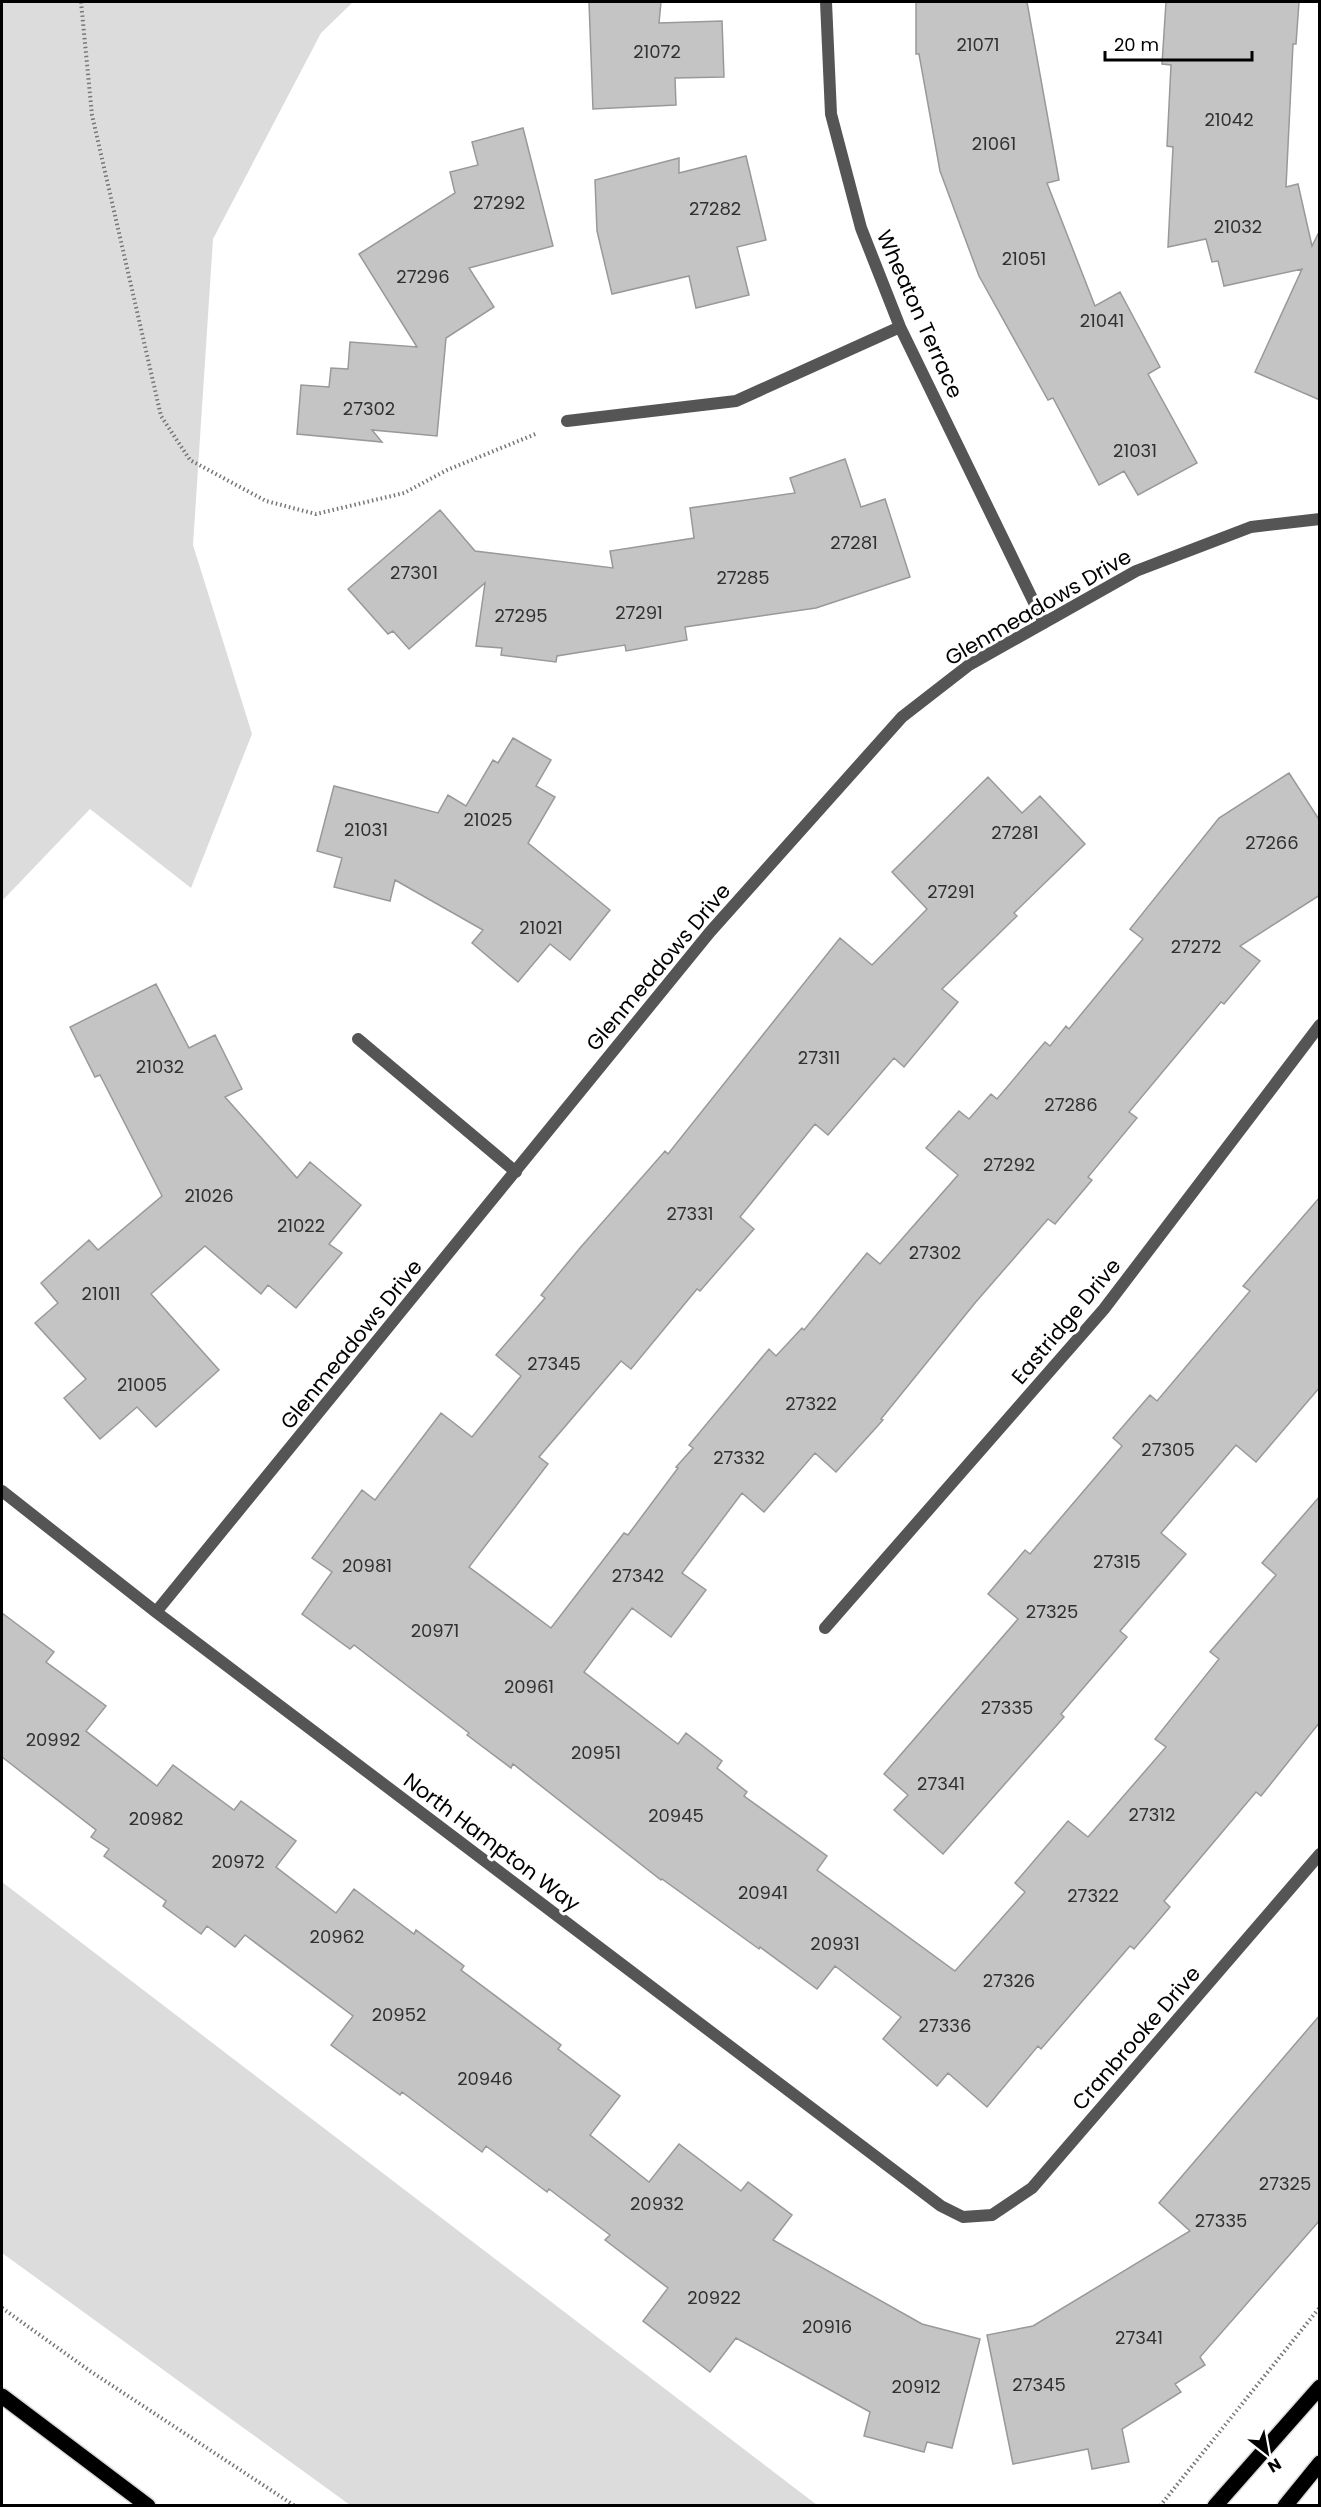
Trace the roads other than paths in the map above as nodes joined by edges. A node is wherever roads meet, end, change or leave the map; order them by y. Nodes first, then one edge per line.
1 (826, 2) edge
2 (900, 327) junction
3 (567, 421) road end
4 (1320, 519) edge
5 (1044, 623) junction
6 (1320, 1025) edge
7 (358, 1039) dead end
8 (516, 1172) junction
9 (2, 1491) edge
10 (156, 1612) junction
11 (825, 1628) dead end
12 (1320, 1854) edge
13 (963, 2217) joint
14 (1320, 2387) edge
15 (2, 2396) edge
16 (1320, 2463) edge
17 (148, 2505) edge
18 (1215, 2505) edge
19 (1285, 2505) edge

1 - 2 street, Wheaton Terrace
2 - 3 street
2 - 5 street, Wheaton Terrace
4 - 5 street, Glenmeadows Drive
5 - 8 street, Glenmeadows Drive
6 - 11 street, Eastridge Drive
7 - 8 street
8 - 10 street, Glenmeadows Drive
9 - 10 street, North Hampton Way
10 - 13 street, North Hampton Way
12 - 13 street, Cranbrooke Drive
14 - 18 main road
15 - 17 main road
16 - 19 main road

